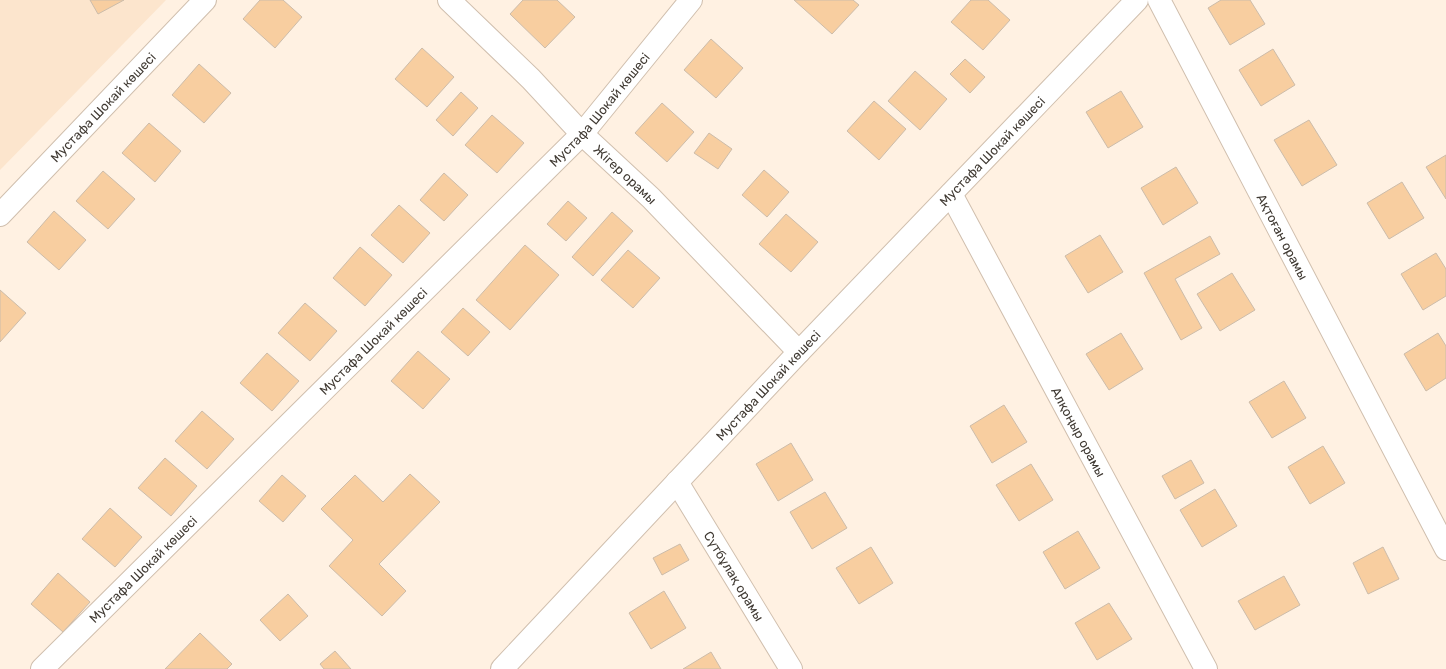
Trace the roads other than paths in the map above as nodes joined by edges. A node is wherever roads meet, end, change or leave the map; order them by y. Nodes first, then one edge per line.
1 (205, 0) edge
2 (449, 0) edge
3 (691, 0) edge
4 (1137, 0) edge
5 (1159, 0) edge
6 (582, 134) junction
7 (952, 194) junction
8 (0, 215) edge
9 (799, 352) junction
10 (677, 482) junction
11 (1446, 549) edge
12 (42, 669) edge
13 (502, 669) edge
14 (792, 669) edge
15 (1206, 669) edge

1 - 8 street, Мустафа Шокай көшесі
2 - 6 street, Жігер орамы
3 - 6 street, Мустафа Шокай көшесі
4 - 7 street, Мустафа Шокай көшесі
5 - 11 street, Ақтоған орамы
6 - 9 street, Жігер орамы
6 - 12 street, Мустафа Шокай көшесі
7 - 9 street, Мустафа Шокай көшесі
7 - 15 street, Алқоңыр орамы
9 - 10 street, Мустафа Шокай көшесі
10 - 13 street, Мустафа Шокай көшесі
10 - 14 street, Cүтбұлақ орамы

